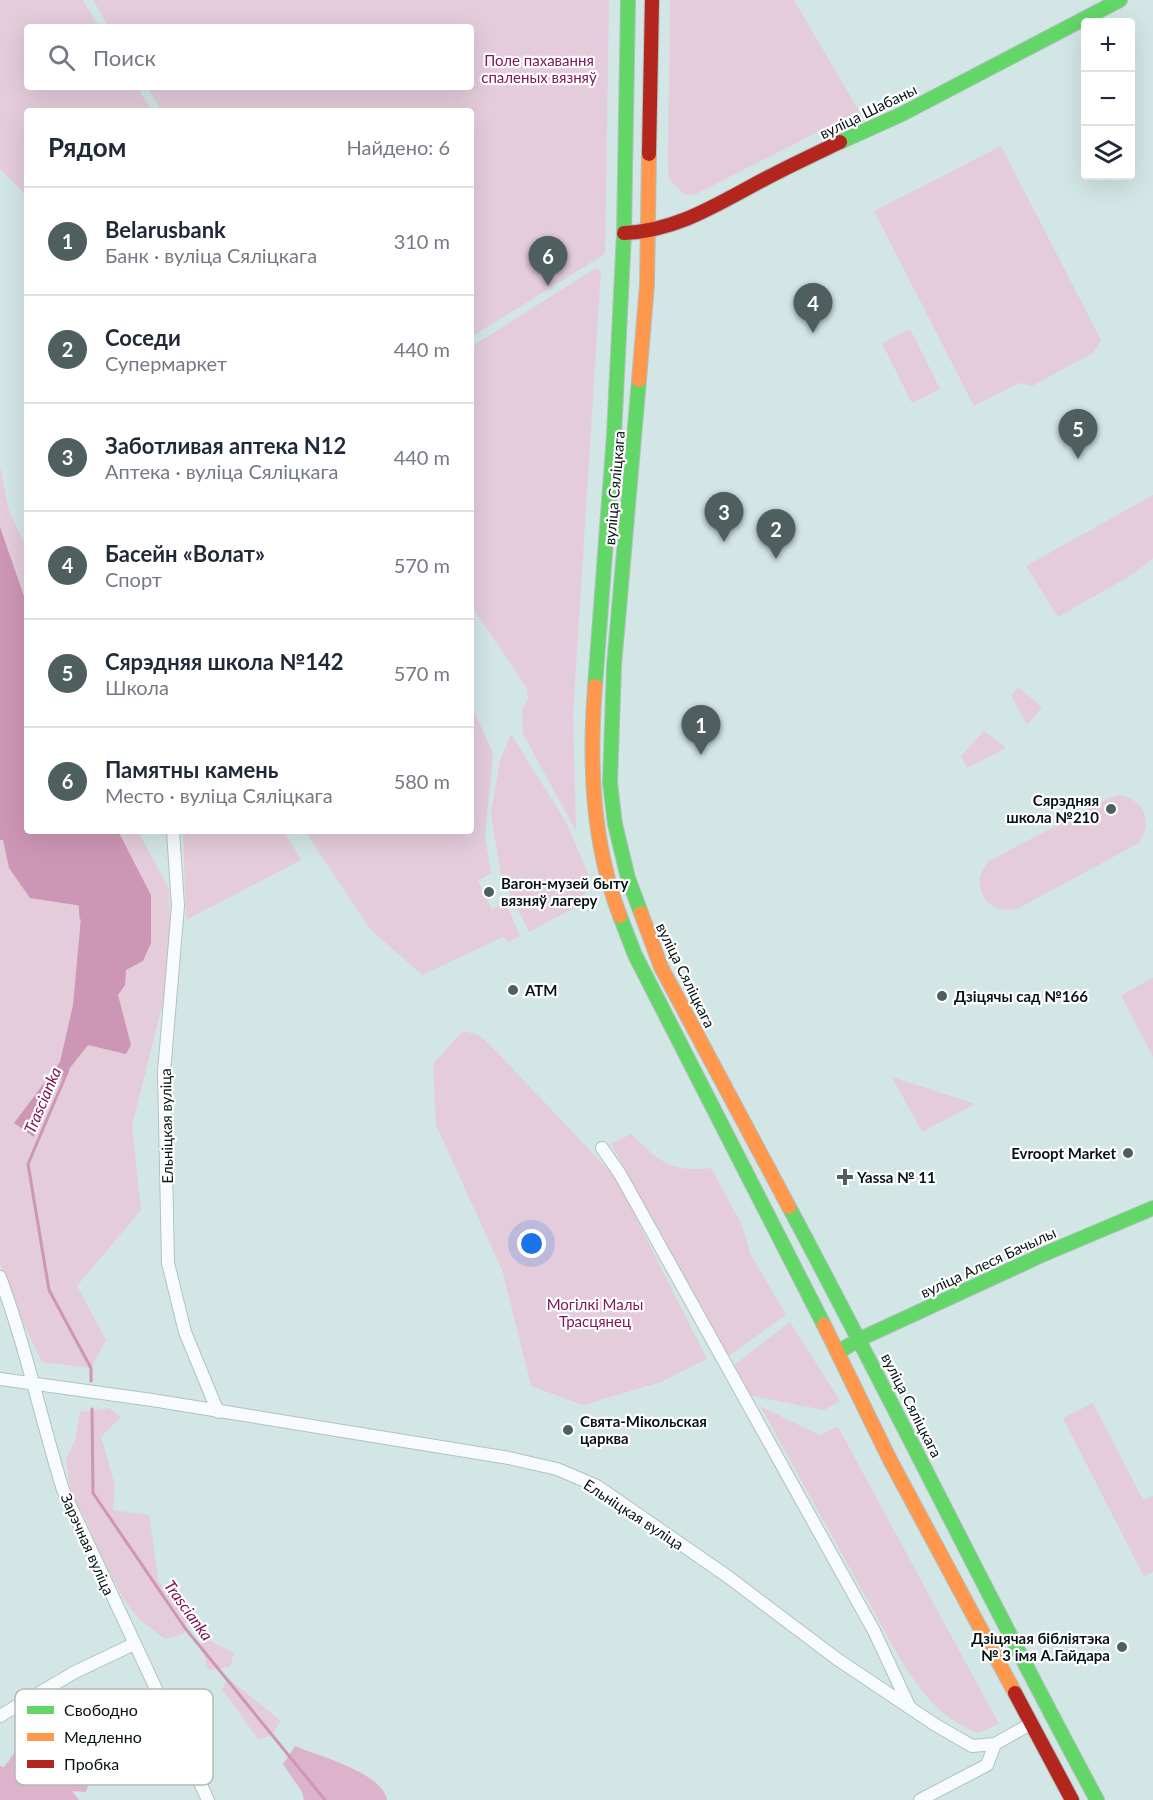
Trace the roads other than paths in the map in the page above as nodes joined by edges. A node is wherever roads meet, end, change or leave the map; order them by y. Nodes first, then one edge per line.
1 (628, 0) edge
2 (652, 0) edge
3 (1120, 0) edge
4 (624, 232) junction
5 (650, 232) junction
6 (173, 834) edge
7 (602, 1148) dead end
8 (1153, 1208) edge
9 (0, 1277) edge
10 (860, 1339) junction
11 (838, 1352) junction
12 (0, 1379) edge
13 (35, 1383) junction
14 (218, 1412) junction
15 (134, 1644) junction
16 (46, 1689) edge
17 (155, 1689) edge
18 (909, 1706) junction
19 (15, 1707) edge
20 (1050, 1714) junction
21 (0, 1716) edge
22 (1032, 1723) junction
23 (995, 1744) junction
24 (972, 1746) junction
25 (987, 1765) junction
26 (201, 1785) edge
27 (208, 1800) edge
28 (920, 1800) edge
29 (1072, 1800) edge
30 (1097, 1800) edge

1 - 4 main road, вуліца Сяліцкага
2 - 5 main road, вуліца Сяліцкага
3 - 5 main road, вуліца Шабаны
4 - 5 main road, вуліца Шабаны
4 - 11 main road, вуліца Сяліцкага
5 - 10 main road, вуліца Сяліцкага
6 - 14 street, Ельніцкая вуліца
7 - 18 street
8 - 10 main road, вуліца Алеся Бачылы
9 - 13 street, Зарэчная вуліца
10 - 11 main road, вуліца Алеся Бачылы
10 - 20 main road, вуліца Сяліцкага
11 - 22 main road, вуліца Сяліцкага
12 - 13 street, Ельніцкая вуліца
13 - 14 street, Ельніцкая вуліца
13 - 15 street, Зарэчная вуліца
14 - 18 street, Ельніцкая вуліца
15 - 16 street
15 - 17 street, Зарэчная вуліца
18 - 24 street, Ельніцкая вуліца
19 - 21 street
20 - 22 main road
20 - 30 main road, вуліца Сяліцкага
22 - 23 street
22 - 29 main road, вуліца Сяліцкага
23 - 24 street
23 - 25 street
24 - 25 street
25 - 28 street
26 - 27 street, Зарэчная вуліца

